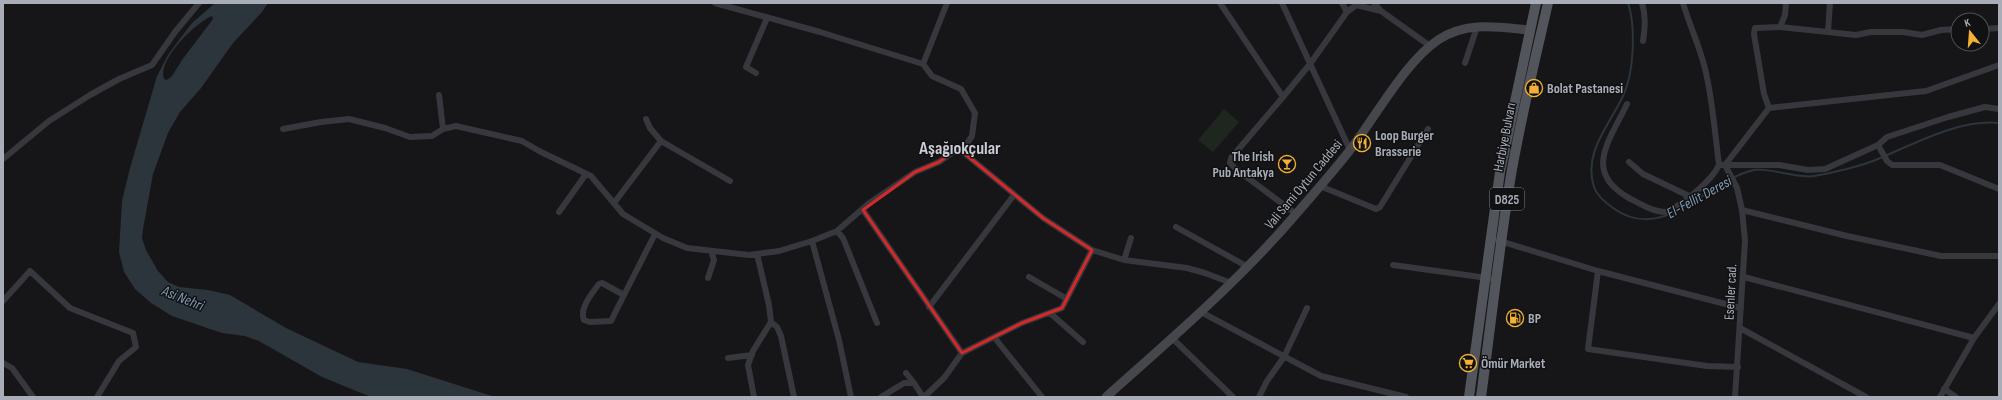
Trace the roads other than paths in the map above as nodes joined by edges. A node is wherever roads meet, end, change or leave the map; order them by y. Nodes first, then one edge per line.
1 (199, 3) edge
2 (715, 3) edge
3 (947, 3) edge
4 (1220, 3) edge
5 (1282, 3) edge
6 (1342, 3) edge
7 (1374, 3) edge
8 (1536, 3) edge
9 (1548, 3) edge
10 (1642, 3) edge
11 (1683, 3) edge
12 (1786, 3) edge
13 (1830, 3) edge
14 (1357, 4) edge
15 (1381, 11) junction
16 (1347, 12) junction
17 (767, 18) junction
18 (1477, 27) junction
19 (1780, 27) junction
20 (1950, 29) edge
21 (1529, 30) junction
22 (1828, 31) junction
23 (1643, 41) dead end
24 (1430, 46) junction
25 (1466, 63) dead end
26 (923, 64) junction
27 (1310, 64) junction
28 (1999, 65) edge
29 (756, 73) dead end
30 (439, 95) dead end
31 (1283, 97) junction
32 (1627, 104) dead end
33 (1769, 108) junction
34 (1999, 109) edge
35 (646, 119) dead end
36 (282, 129) dead end
37 (1428, 129) dead end
38 (444, 130) junction
39 (661, 141) junction
40 (1878, 145) junction
41 (1350, 150) junction
42 (961, 152) junction
43 (3, 159) edge
44 (1629, 162) dead end
45 (1722, 165) junction
46 (586, 174) junction
47 (730, 181) dead end
48 (1320, 186) junction
49 (1999, 189) edge
50 (1014, 195) junction
51 (1688, 196) junction
52 (614, 203) junction
53 (863, 210) junction
54 (1742, 210) junction
55 (559, 212) dead end
56 (1296, 214) junction
57 (1176, 227) dead end
58 (837, 231) junction
59 (655, 234) junction
60 (1131, 238) dead end
61 (1490, 238) junction
62 (812, 241) junction
63 (1501, 241) junction
64 (1092, 250) junction
65 (711, 251) junction
66 (757, 254) junction
67 (1999, 256) edge
68 (1124, 260) junction
69 (1393, 265) dead end
70 (1248, 267) junction
71 (1598, 271) junction
72 (1029, 277) dead end
73 (1484, 277) junction
74 (1744, 277) junction
75 (708, 278) dead end
76 (1495, 278) junction
77 (1231, 284) junction
78 (624, 294) junction
79 (1067, 299) junction
80 (3, 301) edge
81 (1999, 304) edge
82 (930, 307) junction
83 (1307, 308) dead end
84 (1741, 308) junction
85 (1201, 312) junction
86 (1050, 313) junction
87 (771, 322) junction
88 (876, 323) dead end
89 (1740, 328) junction
90 (994, 337) junction
91 (1172, 338) junction
92 (1974, 338) junction
93 (1082, 342) dead end
94 (962, 353) junction
95 (752, 355) junction
96 (728, 358) dead end
97 (1284, 358) junction
98 (3, 363) edge
99 (1738, 367) junction
100 (906, 373) dead end
101 (914, 383) junction
102 (1944, 389) junction
103 (883, 393) edge
104 (33, 397) edge
105 (97, 397) edge
106 (754, 397) edge
107 (794, 397) edge
108 (851, 397) edge
109 (923, 397) edge
110 (1042, 397) edge
111 (1106, 397) edge
112 (1233, 397) edge
113 (1259, 397) edge
114 (1406, 397) edge
115 (1469, 397) edge
116 (1481, 397) edge
117 (1735, 397) edge
118 (1866, 397) edge
119 (1940, 397) edge
120 (1956, 397) edge

1 - 43 street
2 - 17 street
3 - 26 street
4 - 31 street
5 - 27 street
6 - 16 street
7 - 15 street
8 - 21 main road, Harbiye Bulvarı / D825
9 - 63 main road, Harbiye Bulvarı / D825
10 - 23 street
11 - 45 street, Esenler cad.
12 - 19 street
13 - 22 street
14 - 15 street
14 - 16 street
15 - 24 street
16 - 27 street
17 - 26 street
17 - 29 street
18 - 21 street, Vali Sami Oytun Caddesi
18 - 24 street, Vali Sami Oytun Caddesi
18 - 25 street
19 - 22 street
19 - 33 street
20 - 22 street
21 - 61 main road, Harbiye Bulvarı / D825
24 - 41 street, Vali Sami Oytun Caddesi
26 - 42 street
27 - 31 street
27 - 41 street
28 - 33 street
30 - 38 street
31 - 56 street
32 - 51 street
33 - 45 street
34 - 40 street
35 - 39 street
36 - 38 street
37 - 48 street
38 - 46 street
39 - 47 street
39 - 52 street
40 - 45 street
40 - 49 street
41 - 48 street, Vali Sami Oytun Caddesi
42 - 50 street
42 - 53 street
44 - 51 street
45 - 51 street
45 - 54 street, Esenler cad.
46 - 52 street
46 - 55 street
48 - 56 street, Vali Sami Oytun Caddesi
50 - 64 street
50 - 82 street
52 - 59 street
53 - 58 street
53 - 82 street
54 - 67 street
54 - 74 street, Esenler cad.
56 - 70 street, Vali Sami Oytun Caddesi
57 - 70 street
58 - 62 street
58 - 88 street
59 - 65 street
59 - 78 street
60 - 68 street
61 - 63 street
61 - 73 main road, Harbiye Bulvarı / D825
62 - 66 street
62 - 108 street
63 - 71 street
63 - 76 main road, Harbiye Bulvarı / D825
64 - 68 street
64 - 79 street
65 - 66 street
65 - 75 street
66 - 87 street
68 - 77 street
69 - 73 street
70 - 77 street, Vali Sami Oytun Caddesi
71 - 84 street
71 - 99 street
72 - 79 street
73 - 76 street
73 - 115 main road, Harbiye Bulvarı / D825
74 - 84 street, Esenler cad.
74 - 92 street
76 - 116 main road, Harbiye Bulvarı / D825
77 - 85 street, Vali Sami Oytun Caddesi
78 - 78 street
79 - 86 street
80 - 105 street
81 - 92 street
82 - 94 street
83 - 97 street
84 - 89 street, Esenler cad.
85 - 91 street, Vali Sami Oytun Caddesi
85 - 97 street
86 - 90 street
86 - 93 street
87 - 95 street
87 - 107 street
89 - 99 street, Esenler cad.
89 - 118 street
90 - 94 street
90 - 110 street
91 - 111 street, Vali Sami Oytun Caddesi
91 - 112 street
92 - 102 street
94 - 109 street
95 - 96 street
95 - 106 street
97 - 113 street
97 - 114 street
98 - 104 street
99 - 117 street, Esenler cad.
100 - 101 street
101 - 103 street
101 - 109 street
102 - 119 street
102 - 120 street

